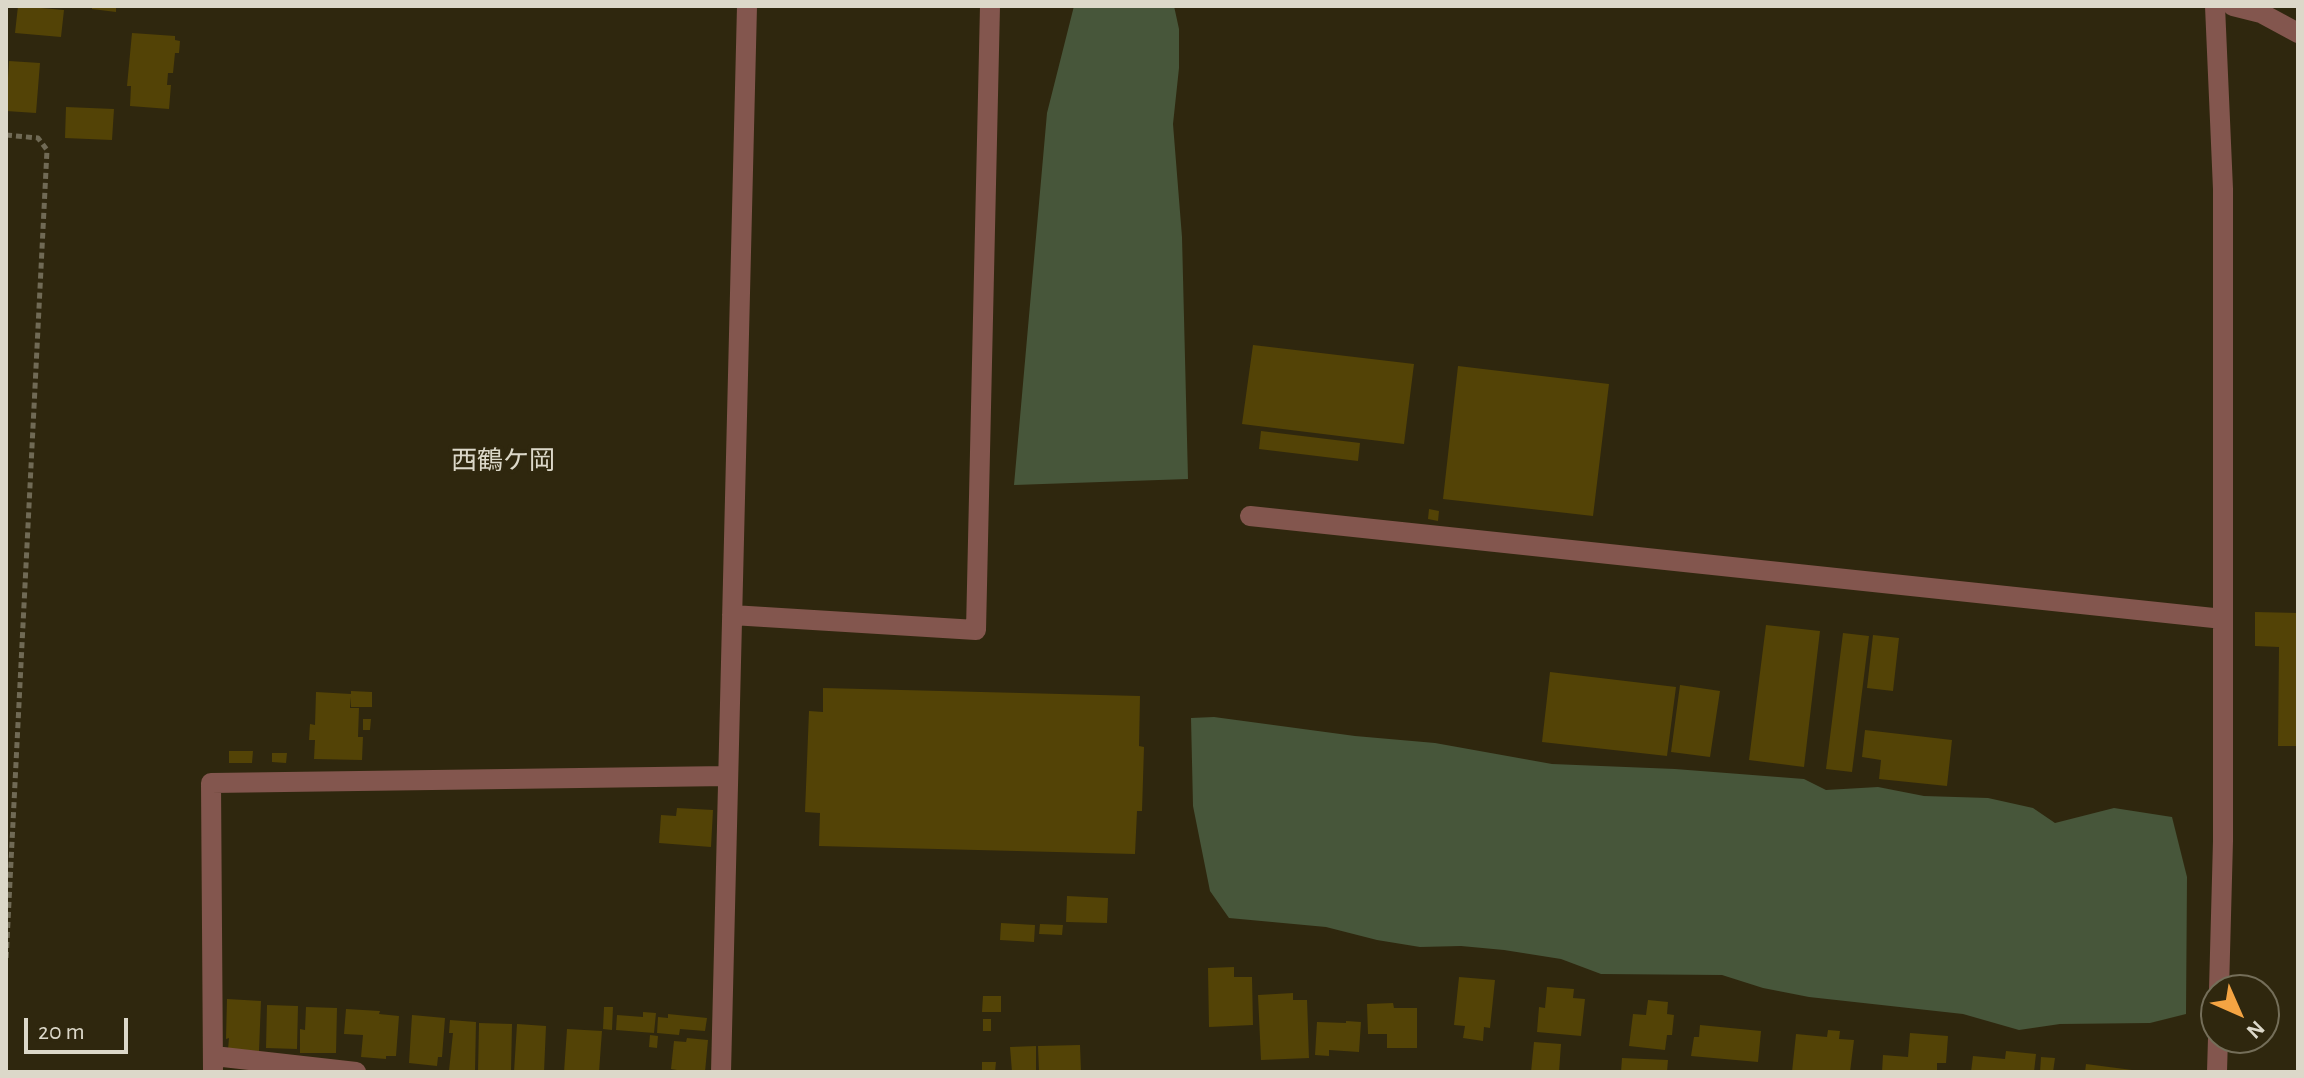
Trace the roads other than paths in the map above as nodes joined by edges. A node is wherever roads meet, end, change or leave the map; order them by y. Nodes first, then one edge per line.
1 (747, 6) edge
2 (990, 6) edge
3 (2215, 6) edge
4 (2233, 6) edge
5 (2298, 33) edge
6 (1250, 516) dead end
7 (732, 615) junction
8 (2223, 619) junction
9 (728, 776) junction
10 (2219, 974) edge
11 (213, 1064) edge
12 (356, 1072) edge
13 (721, 1072) edge

1 - 7 street
2 - 7 street
3 - 8 street
4 - 5 street
6 - 8 street
7 - 9 street
8 - 10 street
9 - 11 street
9 - 13 street
11 - 12 street

